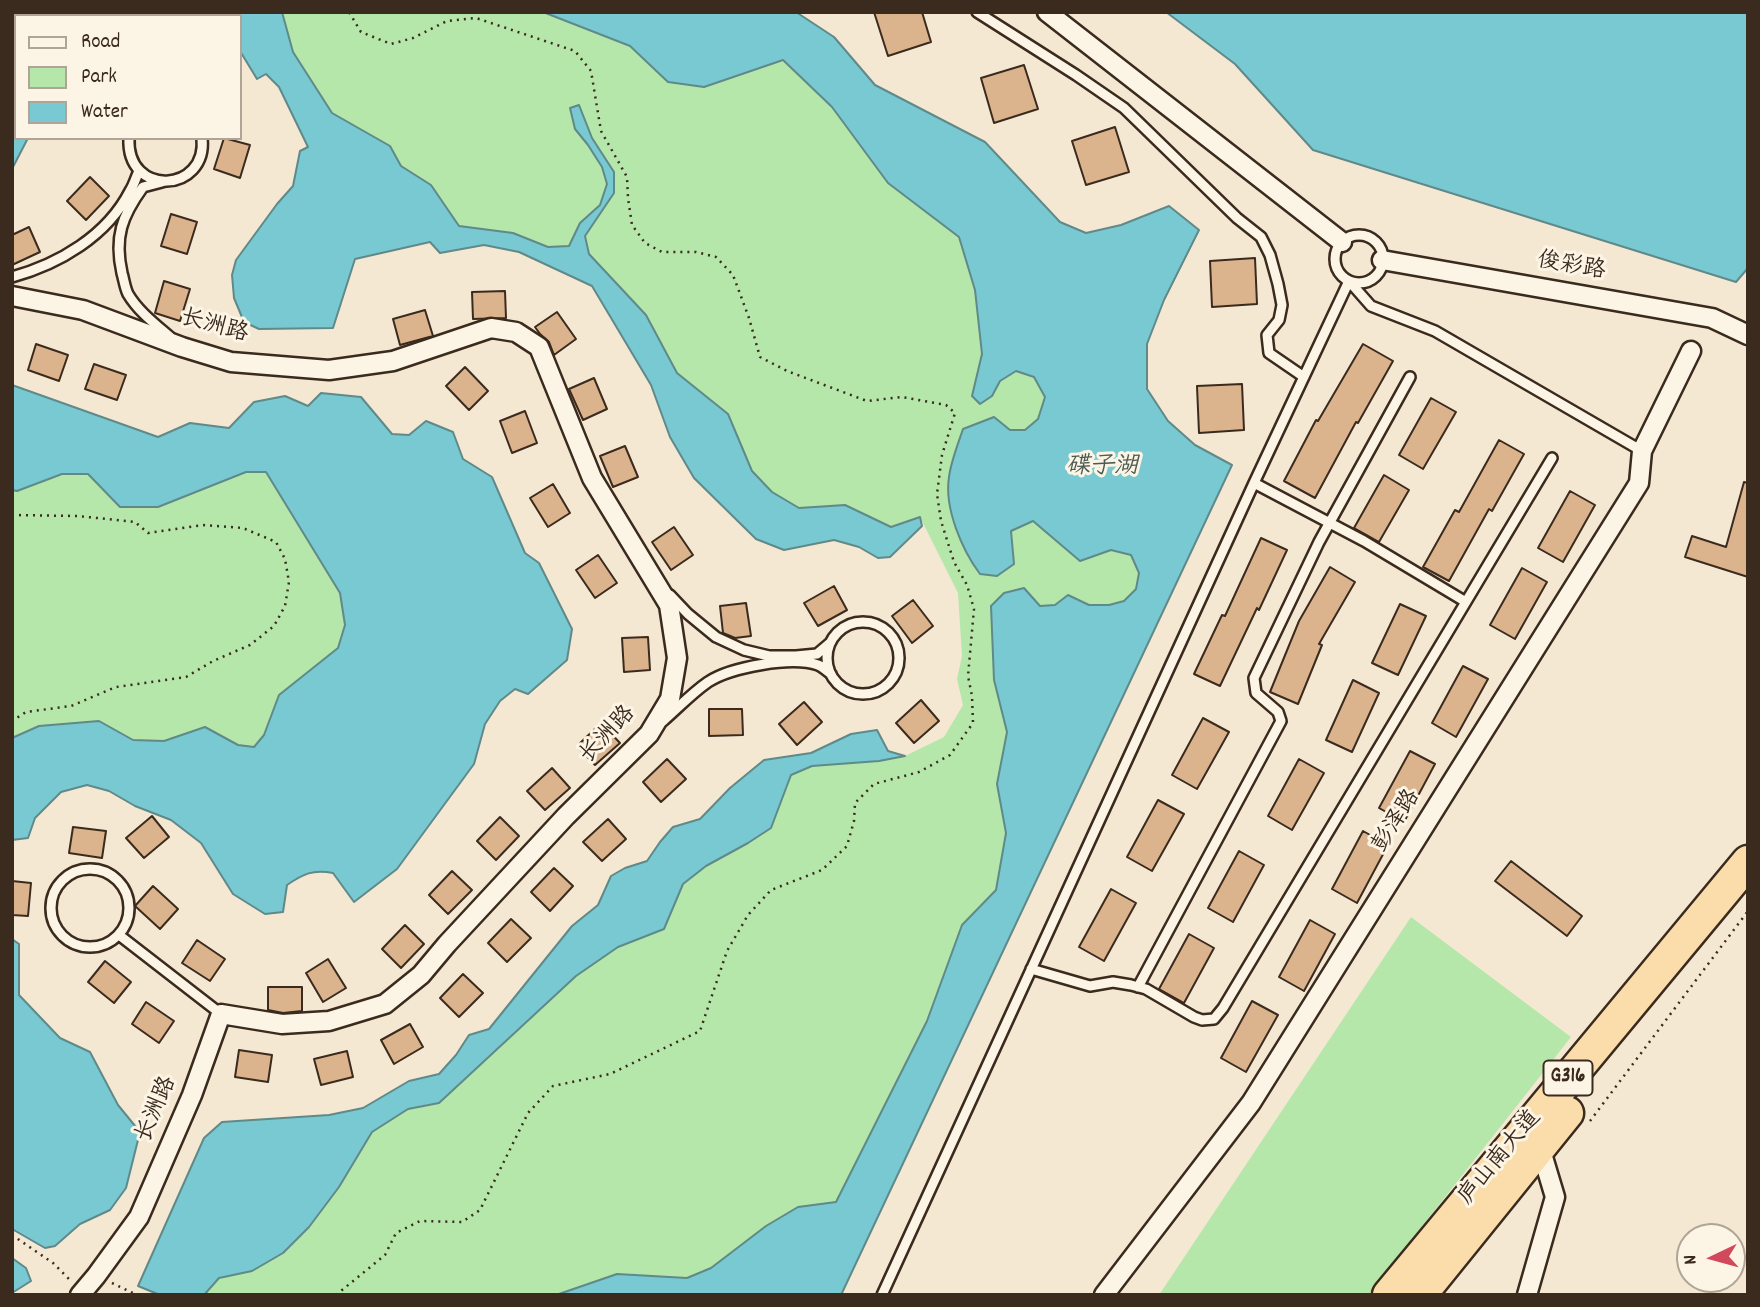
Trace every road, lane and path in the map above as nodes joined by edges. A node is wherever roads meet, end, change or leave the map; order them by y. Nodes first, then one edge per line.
1 (977, 12) edge
2 (1046, 12) edge
3 (130, 140) edge
4 (202, 140) edge
5 (139, 171) junction
6 (162, 182) junction
7 (1342, 242) junction
8 (1382, 260) junction
9 (12, 277) edge
10 (1349, 281) junction
11 (12, 296) edge
12 (1748, 335) edge
13 (182, 346) junction
14 (1691, 351) dead end
15 (1304, 377) junction
16 (1410, 377) dead end
17 (1642, 451) junction
18 (1552, 458) dead end
19 (1254, 483) junction
20 (12, 515) edge
21 (1329, 523) junction
22 (647, 569) junction
23 (1466, 602) junction
24 (830, 643) junction
25 (832, 675) junction
26 (12, 721) edge
27 (649, 734) junction
28 (1748, 862) edge
29 (1748, 884) edge
30 (1748, 911) edge
31 (119, 935) junction
32 (1031, 969) junction
33 (1138, 987) junction
34 (221, 1014) junction
35 (1590, 1120) dead end
36 (1540, 1147) junction
37 (12, 1235) edge
38 (96, 1276) junction
39 (81, 1294) edge
40 (137, 1295) edge
41 (881, 1295) edge
42 (1104, 1295) edge
43 (1389, 1295) edge
44 (1420, 1295) edge
45 (1528, 1295) edge

1 - 15 lane
2 - 7 street
3 - 5 lane
4 - 6 lane
5 - 6 lane
5 - 9 lane
6 - 13 lane
7 - 8 lane
7 - 10 lane
8 - 10 lane
8 - 12 street, 俊彩路
10 - 15 lane
10 - 17 lane
11 - 13 street, 长洲路
13 - 22 street, 长洲路
14 - 17 street, 彭泽路
15 - 19 lane
16 - 21 lane
17 - 42 street, 彭泽路
18 - 23 lane
19 - 21 lane
19 - 32 lane
20 - 26 path
21 - 23 lane
21 - 33 lane
22 - 24 lane
22 - 27 street, 长洲路
23 - 33 lane
24 - 25 lane
24 - 25 lane
25 - 27 lane
27 - 34 street, 长洲路
28 - 43 highway, 庐山南大道 / G316
29 - 36 highway, 庐山南大道 / G316
30 - 35 path
31 - 31 lane
31 - 34 lane
32 - 33 lane
32 - 41 lane
34 - 38 street, 长洲路
36 - 44 highway, 庐山南大道 / G316
36 - 45 street
37 - 39 path
38 - 39 street, 长洲路
38 - 40 path

